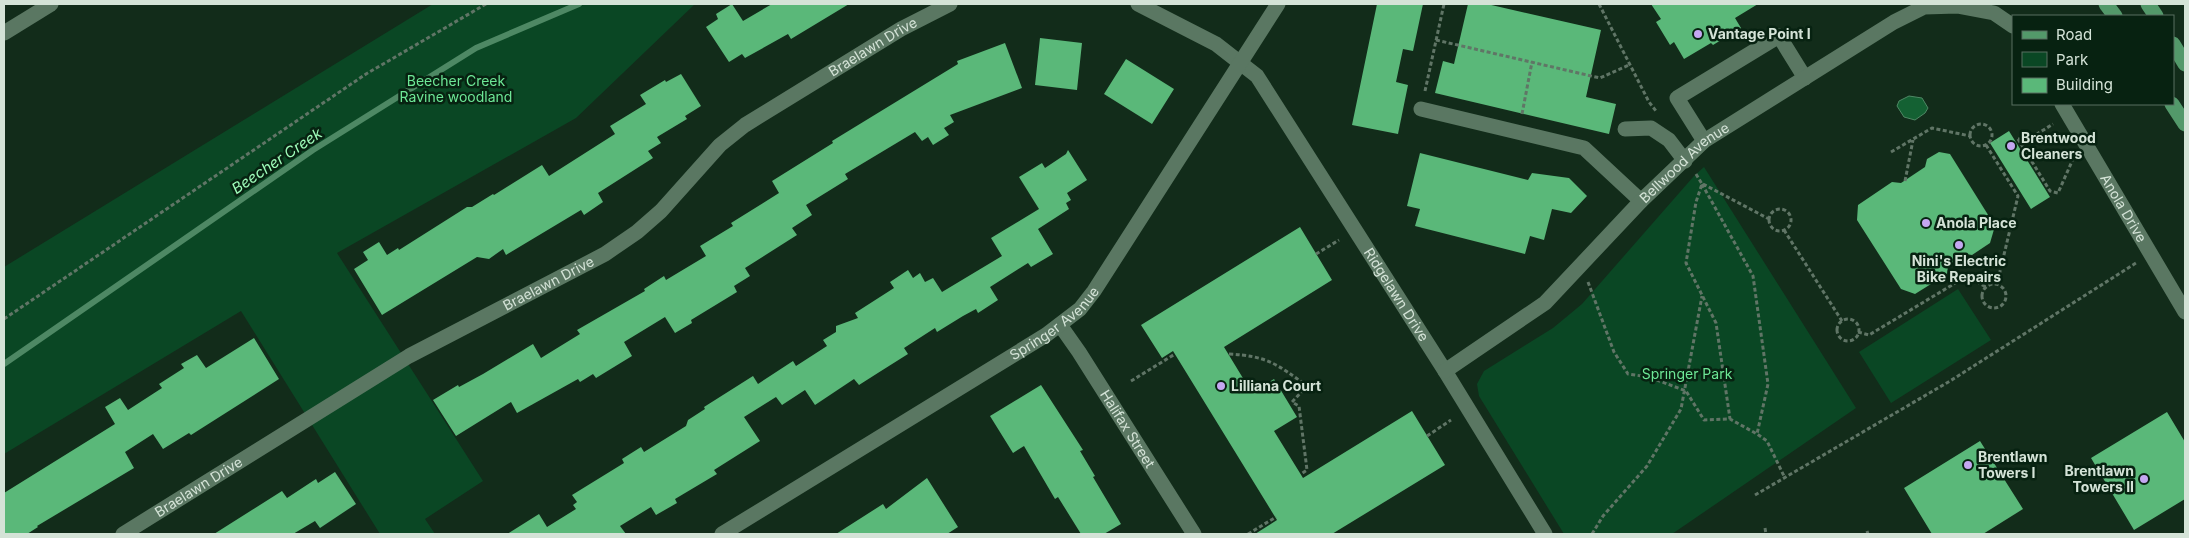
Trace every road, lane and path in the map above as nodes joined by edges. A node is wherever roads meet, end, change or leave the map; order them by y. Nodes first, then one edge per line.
1 (51, 4) edge
2 (486, 4) edge
3 (950, 4) edge
4 (1138, 4) edge
5 (1278, 4) edge
6 (1444, 4) edge
7 (1600, 4) edge
8 (2106, 4) edge
9 (2148, 4) edge
10 (1938, 5) edge
11 (2114, 15) edge
12 (2155, 15) edge
13 (2012, 25) edge
14 (4, 33) edge
15 (1436, 40) junction
16 (2174, 46) edge
17 (1240, 62) junction
18 (1532, 62) junction
19 (2185, 64) edge
20 (1630, 65) junction
21 (1805, 78) junction
22 (2063, 105) edge
23 (2173, 105) edge
24 (1421, 109) joint
25 (1659, 115) dead end
26 (2054, 124) dead end
27 (2185, 124) edge
28 (1625, 129) dead end
29 (1518, 132) junction
30 (1970, 136) junction
31 (1913, 139) junction
32 (1704, 141) junction
33 (1986, 144) junction
34 (1891, 152) dead end
35 (2073, 157) dead end
36 (1688, 158) junction
37 (1905, 181) dead end
38 (1702, 184) junction
39 (1640, 202) junction
40 (1769, 219) junction
41 (1784, 230) junction
42 (1339, 240) dead end
43 (1316, 254) dead end
44 (2151, 254) junction
45 (1582, 265) junction
46 (1997, 284) junction
47 (1986, 287) junction
48 (1702, 294) junction
49 (2185, 312) edge
50 (4, 319) edge
51 (1842, 321) junction
52 (1060, 325) junction
53 (1858, 332) junction
54 (1175, 354) dead end
55 (1229, 354) dead end
56 (1445, 371) junction
57 (1130, 381) dead end
58 (1686, 392) junction
59 (1730, 419) junction
60 (1451, 420) dead end
61 (1757, 434) junction
62 (1427, 436) dead end
63 (1301, 474) dead end
64 (1784, 476) junction
65 (1755, 495) dead end
66 (1276, 518) dead end
67 (1765, 528) dead end
68 (123, 534) edge
69 (722, 534) edge
70 (1194, 534) edge
71 (1248, 534) edge
72 (1545, 534) edge
73 (1592, 534) edge
74 (1766, 534) edge

1 - 14 street
2 - 50 path
3 - 68 street, Braelawn Drive
4 - 17 street
5 - 17 street, Springer Avenue
6 - 15 path
7 - 20 path
8 - 11 main road
9 - 12 main road
10 - 13 street, Bellwood Avenue
10 - 21 street, Bellwood Avenue
15 - 18 path
15 - 24 path
16 - 19 main road
17 - 52 street, Springer Avenue
17 - 56 street, Ridgelawn Drive
18 - 20 path
18 - 29 path
20 - 25 path
21 - 32 street, Bellwood Avenue
21 - 32 street
22 - 44 street, Anola Drive
23 - 27 main road
24 - 29 street
26 - 35 path
28 - 36 street
29 - 39 street
30 - 31 path
30 - 33 path
30 - 33 path
31 - 34 path
31 - 37 path
32 - 36 street, Bellwood Avenue
33 - 46 path
36 - 38 path
36 - 39 street, Bellwood Avenue
38 - 40 path
38 - 48 path
38 - 61 path
39 - 45 street, Bellwood Avenue
40 - 41 path
40 - 41 path
41 - 51 path
42 - 43 path
44 - 49 street, Anola Drive
44 - 64 path
45 - 56 street, Bellwood Avenue
45 - 58 path
46 - 47 path
46 - 47 path
47 - 53 path
48 - 58 path
48 - 59 path
51 - 53 path
51 - 53 path
52 - 69 street, Springer Avenue
52 - 70 street, Halifax Street
54 - 57 path
55 - 63 path
56 - 72 street, Ridgelawn Drive
58 - 59 path
58 - 73 path
59 - 61 path
60 - 62 path
61 - 64 path
64 - 65 path
66 - 71 path
67 - 74 path

